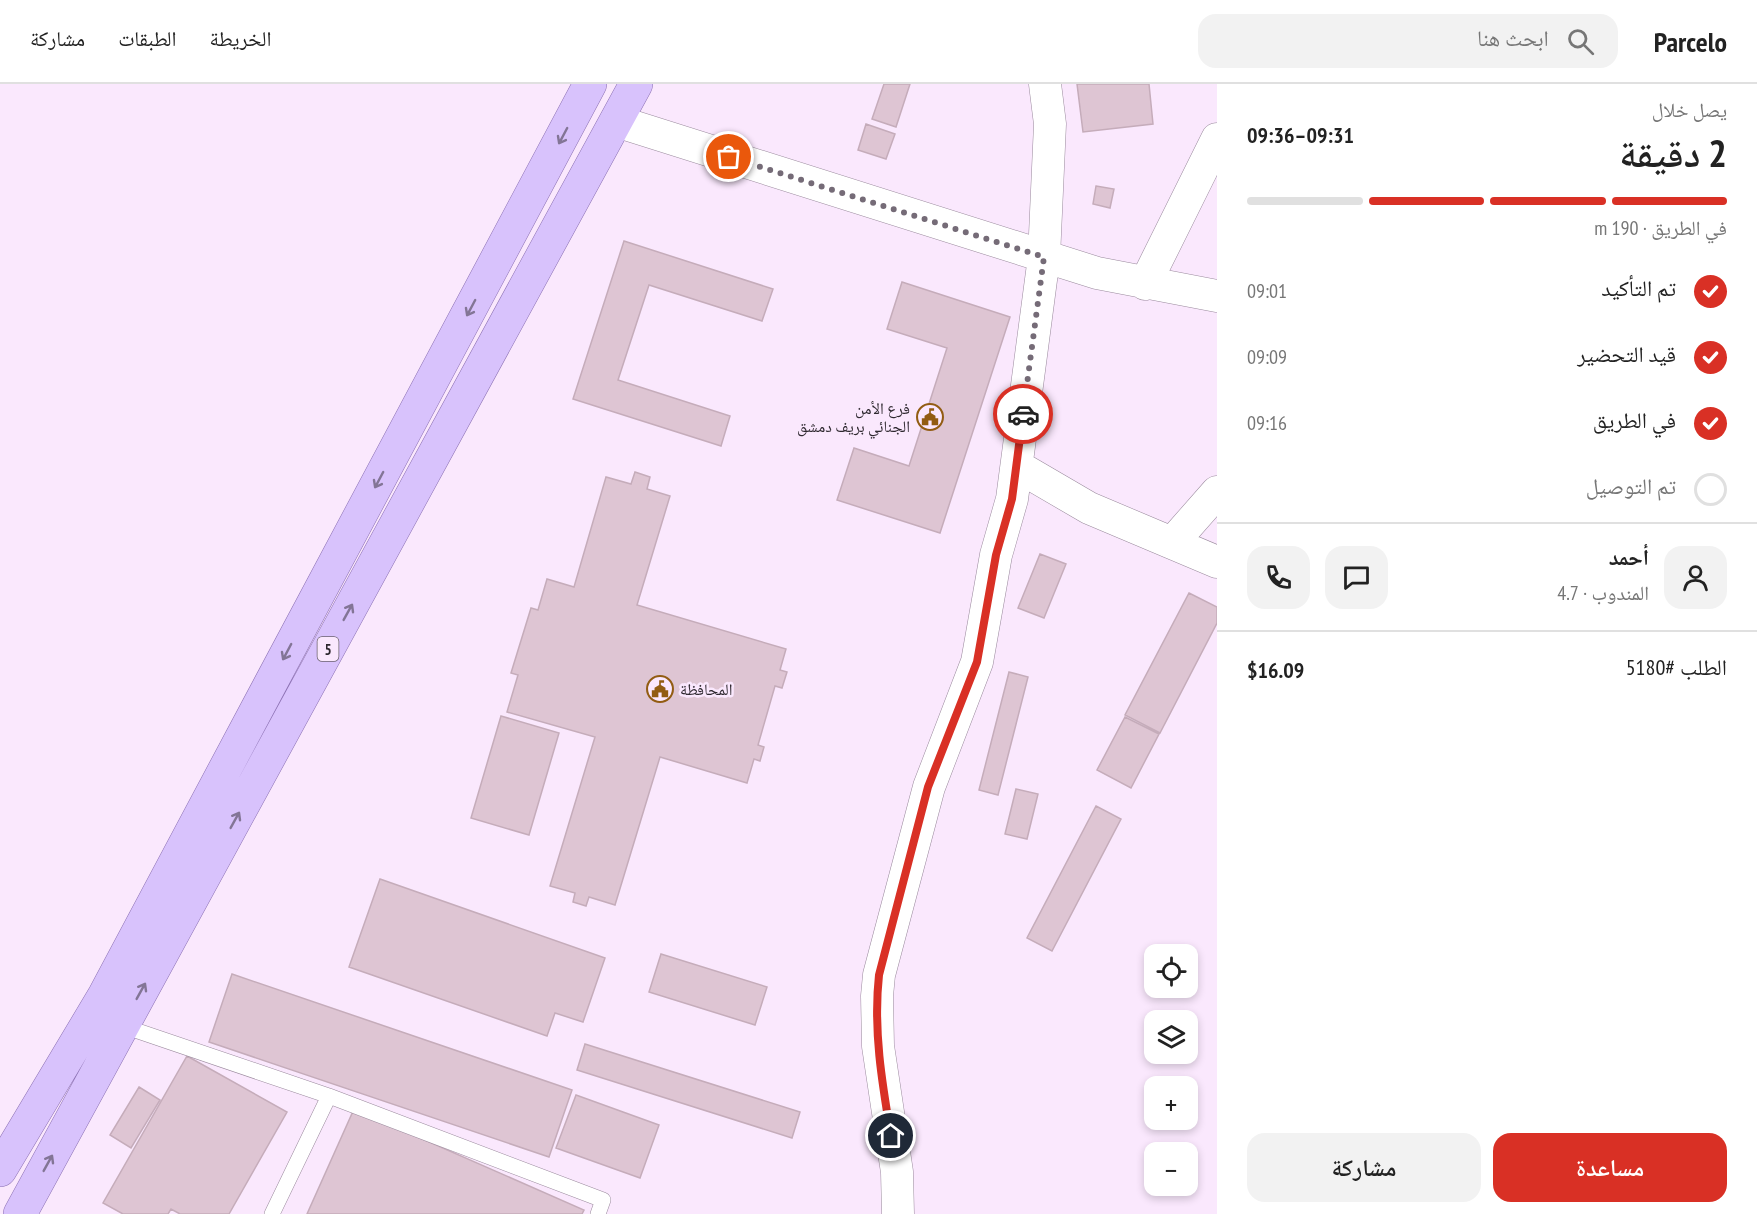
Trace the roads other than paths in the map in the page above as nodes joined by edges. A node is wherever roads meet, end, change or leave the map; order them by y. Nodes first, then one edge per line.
1 (590, 84) edge
2 (636, 84) edge
3 (1045, 84) edge
4 (616, 121) junction
5 (1217, 139) edge
6 (1044, 257) junction
7 (1145, 284) junction
8 (1217, 296) edge
9 (1017, 466) junction
10 (1217, 492) edge
11 (1173, 542) junction
12 (1217, 562) edge
13 (123, 1026) junction
14 (329, 1096) junction
15 (0, 1170) edge
16 (20, 1214) edge
17 (272, 1214) edge
18 (598, 1214) edge
19 (898, 1214) edge

1 -> 15 main road, 5
2 - 4 main road, 5
3 - 6 street
4 - 6 street
13 -> 4 main road, 5
5 - 7 street
6 - 7 street
6 - 9 street
7 - 8 street
9 - 11 street
9 - 19 street
10 - 11 street
11 - 12 street
13 - 14 lane
16 -> 13 main road, 5
14 - 17 lane
14 - 18 lane

